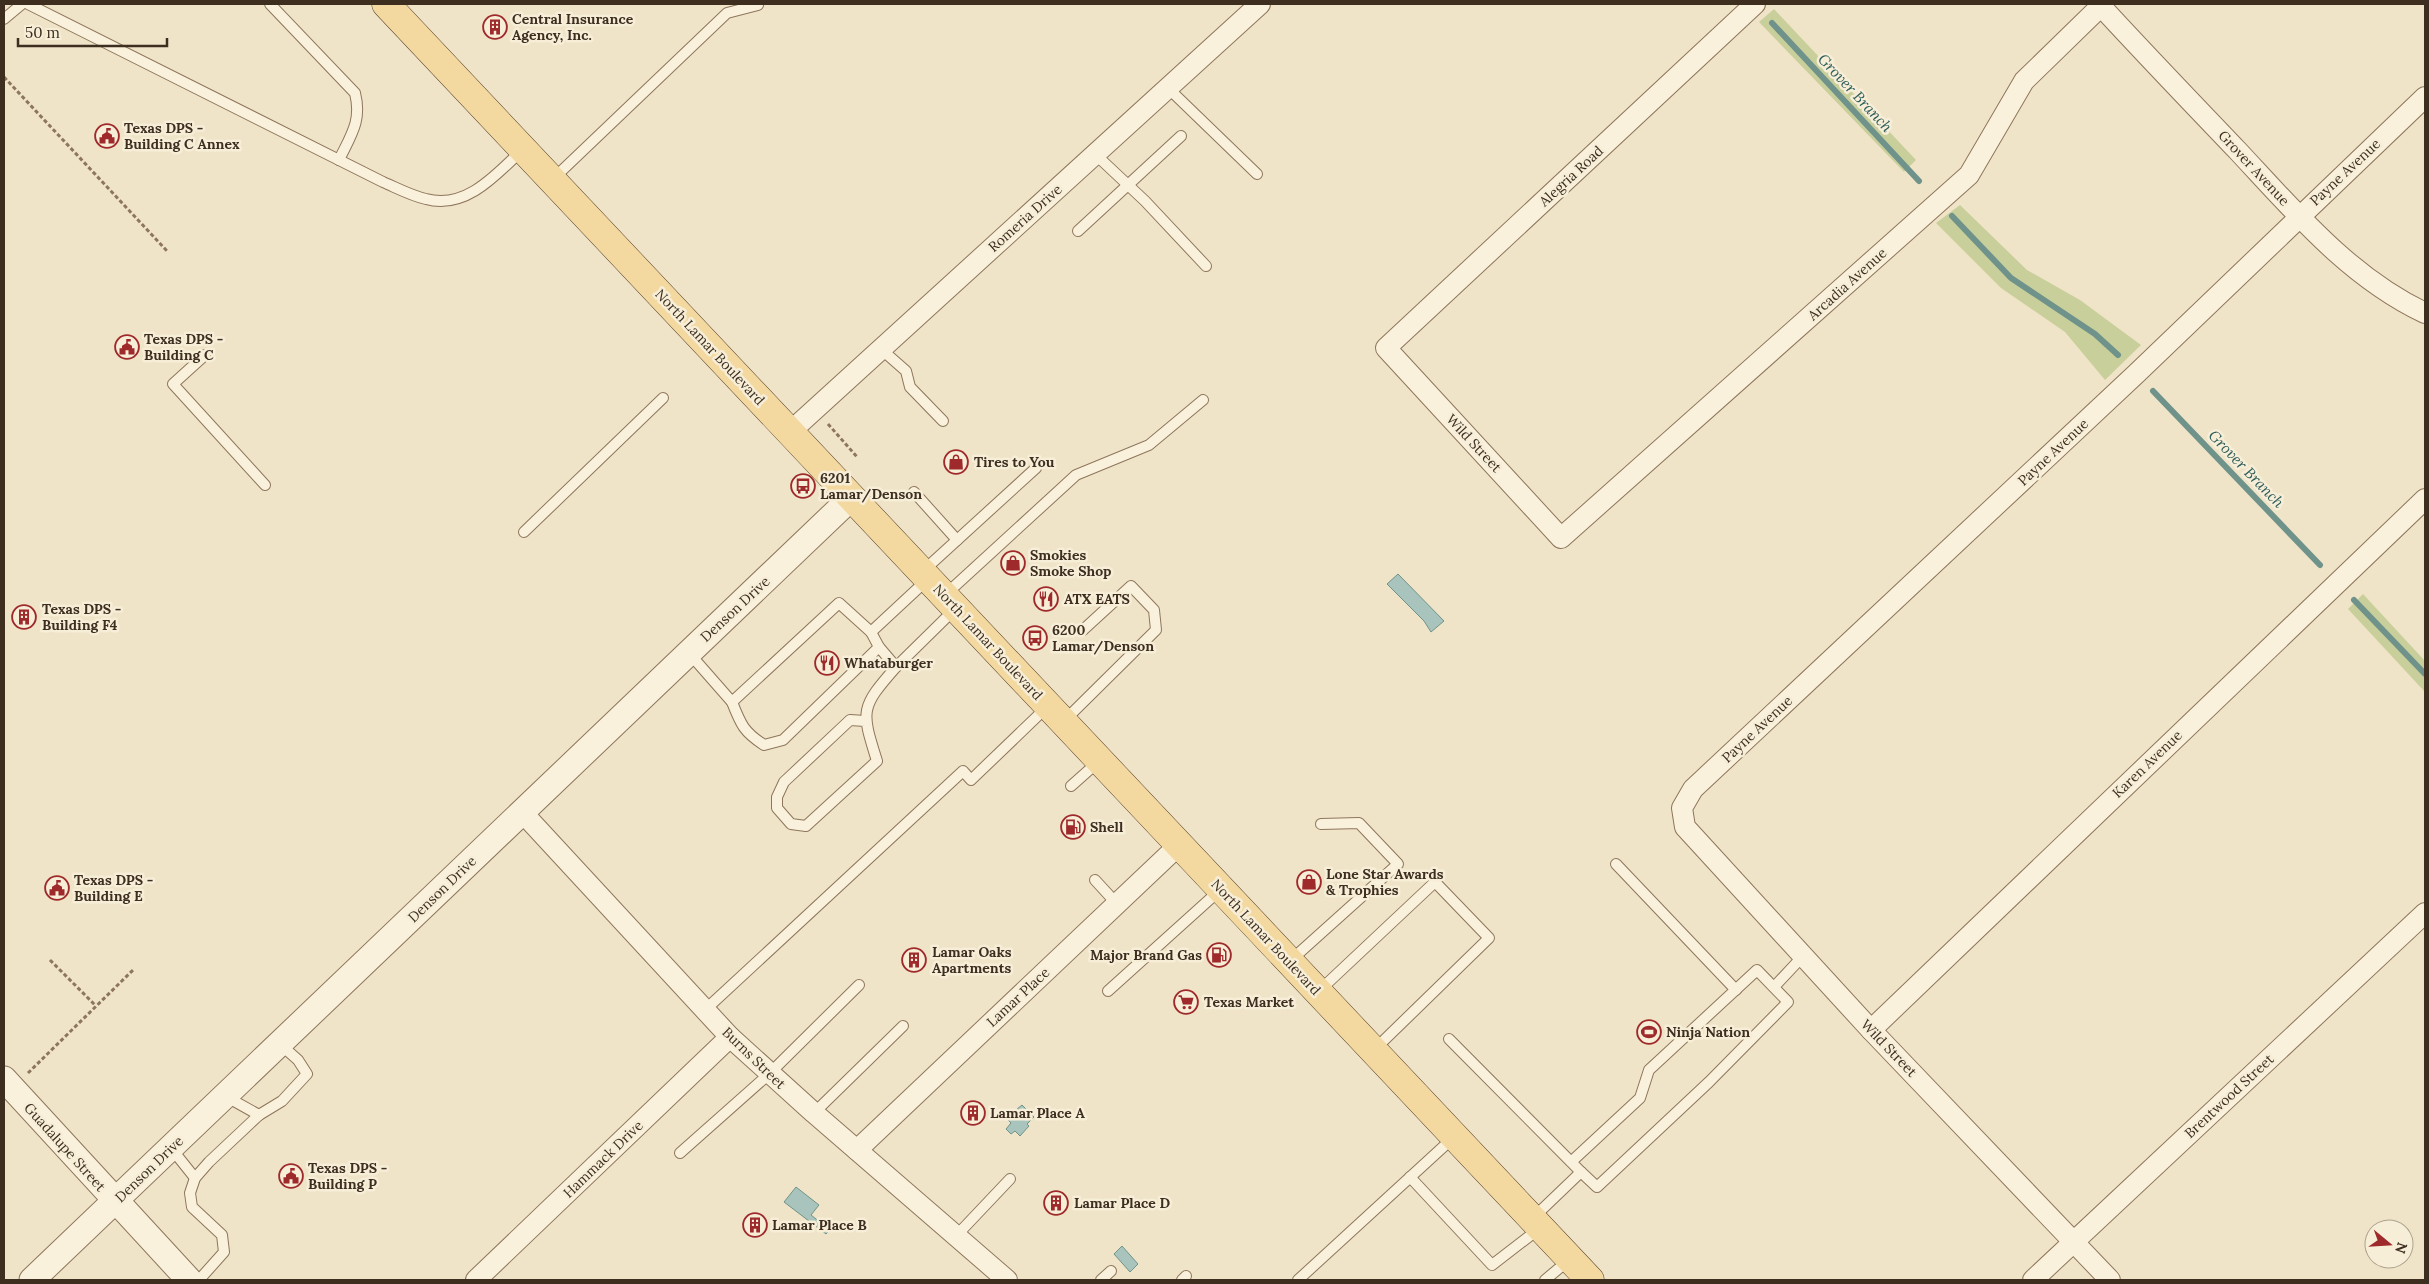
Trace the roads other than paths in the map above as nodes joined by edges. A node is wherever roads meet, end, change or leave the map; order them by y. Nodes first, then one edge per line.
1 (22, 4) edge
2 (28, 4) edge
3 (270, 4) edge
4 (386, 4) edge
5 (1260, 4) edge
6 (1755, 4) edge
7 (758, 5) edge
8 (2101, 5) edge
9 (4, 19) edge
10 (1168, 88) junction
11 (2425, 97) edge
12 (1181, 136) dead end
13 (523, 149) junction
14 (1095, 154) junction
15 (339, 160) junction
16 (1256, 174) dead end
17 (552, 180) junction
18 (1127, 184) junction
19 (2299, 216) junction
20 (1078, 230) dead end
21 (1206, 266) dead end
22 (2425, 313) edge
23 (1386, 348) joint
24 (881, 349) junction
25 (205, 355) dead end
26 (663, 398) dead end
27 (1202, 400) dead end
28 (943, 421) dead end
29 (790, 432) junction
30 (1036, 468) dead end
31 (265, 485) dead end
32 (914, 492) dead end
33 (852, 497) junction
34 (2425, 499) edge
35 (524, 532) dead end
36 (1561, 538) joint
37 (958, 540) junction
38 (938, 588) junction
39 (1083, 630) dead end
40 (871, 632) junction
41 (879, 647) junction
42 (689, 653) junction
43 (896, 667) junction
44 (732, 702) junction
45 (1056, 714) junction
46 (865, 721) junction
47 (1100, 760) junction
48 (1071, 786) dead end
49 (1682, 808) joint
50 (522, 812) junction
51 (1321, 824) dead end
52 (1179, 844) junction
53 (1616, 864) dead end
54 (1095, 880) dead end
55 (1221, 889) junction
56 (1117, 904) junction
57 (2425, 913) edge
58 (1803, 956) junction
59 (1289, 961) junction
60 (859, 985) dead end
61 (1774, 987) junction
62 (1736, 990) junction
63 (1108, 991) dead end
64 (1318, 992) junction
65 (705, 1010) junction
66 (903, 1026) dead end
67 (1871, 1030) junction
68 (730, 1037) junction
69 (1449, 1039) dead end
70 (280, 1044) junction
71 (1373, 1050) junction
72 (769, 1074) junction
73 (16, 1076) edge
74 (225, 1096) junction
75 (814, 1113) junction
76 (258, 1115) junction
77 (1454, 1136) junction
78 (171, 1148) junction
79 (857, 1150) junction
80 (680, 1153) dead end
81 (1571, 1162) junction
82 (1582, 1172) junction
83 (1410, 1177) junction
84 (195, 1178) junction
85 (1010, 1178) dead end
86 (115, 1202) junction
87 (1536, 1223) junction
88 (957, 1236) junction
89 (2073, 1241) junction
90 (1570, 1259) junction
91 (1110, 1271) dead end
92 (32, 1280) edge
93 (189, 1280) edge
94 (199, 1280) edge
95 (476, 1280) edge
96 (1007, 1280) edge
97 (1101, 1280) edge
98 (1298, 1280) edge
99 (1545, 1280) edge
100 (1590, 1280) edge
101 (2033, 1280) edge
102 (2110, 1280) edge

1 - 9 lane
2 - 15 lane
3 - 15 lane
4 - 13 main road, North Lamar Boulevard
5 - 10 street, Romeria Drive
6 - 23 street, Alegria Road
7 - 17 lane
8 - 19 street, Grover Avenue
8 - 36 street, Arcadia Avenue
10 - 14 street, Romeria Drive
10 - 16 lane
11 - 19 street, Payne Avenue
12 - 18 lane
13 - 15 lane
13 - 17 main road, North Lamar Boulevard
14 - 18 lane
14 - 24 street, Romeria Drive
17 - 29 main road, North Lamar Boulevard
18 - 20 lane
18 - 21 lane
19 - 22 street, Grover Avenue
19 - 49 street, Payne Avenue
23 - 36 street, Wild Street
24 - 28 lane
24 - 29 street, Romeria Drive
25 - 31 lane
26 - 35 lane
27 - 38 lane
29 - 33 main road, North Lamar Boulevard
30 - 37 lane
32 - 37 lane
33 - 38 main road, North Lamar Boulevard
33 - 42 street, Denson Drive
34 - 67 street, Karen Avenue
37 - 38 lane
38 - 40 lane
38 - 43 lane
38 - 45 main road, North Lamar Boulevard
39 - 45 lane
40 - 41 lane
40 - 44 lane
41 - 43 lane
41 - 44 lane
42 - 44 lane
42 - 50 street, Denson Drive
43 - 46 lane
45 - 47 main road, North Lamar Boulevard
45 - 65 lane
46 - 46 lane
47 - 48 lane
47 - 52 main road, North Lamar Boulevard
49 - 58 street, Wild Street
50 - 65 street, Burns Street
50 - 70 street, Denson Drive
51 - 59 lane
52 - 55 main road, North Lamar Boulevard
52 - 56 street, Lamar Place
53 - 62 lane
54 - 56 lane
55 - 59 main road, North Lamar Boulevard
55 - 63 lane
56 - 79 street, Lamar Place
57 - 89 street, Brentwood Street
58 - 61 lane
58 - 67 street, Wild Street
59 - 64 main road, North Lamar Boulevard
60 - 72 lane
61 - 62 lane
61 - 82 lane
62 - 81 lane
64 - 71 main road, North Lamar Boulevard
64 - 71 lane
65 - 68 street, Burns Street
66 - 75 lane
67 - 89 street, Wild Street
68 - 72 street, Burns Street
68 - 95 street, Hammack Drive
69 - 81 lane
70 - 74 street, Denson Drive
70 - 76 lane
71 - 77 main road, North Lamar Boulevard
72 - 75 street, Burns Street
72 - 80 lane
73 - 86 street, Guadalupe Street
74 - 76 lane
74 - 78 street, Denson Drive
75 - 79 street, Burns Street
76 - 84 lane
77 - 83 lane
77 - 87 main road, North Lamar Boulevard
78 - 84 lane
78 - 86 street, Denson Drive
79 - 88 street, Burns Street
81 - 82 lane
82 - 87 lane
83 - 87 lane
83 - 98 lane
84 - 94 lane
85 - 88 lane
86 - 92 street, Denson Drive
86 - 93 street, Guadalupe Street
87 - 90 main road, North Lamar Boulevard
88 - 96 street, Burns Street
89 - 101 street, Brentwood Street
89 - 102 street, Wild Street
90 - 99 lane
90 - 100 main road, North Lamar Boulevard
91 - 97 lane

